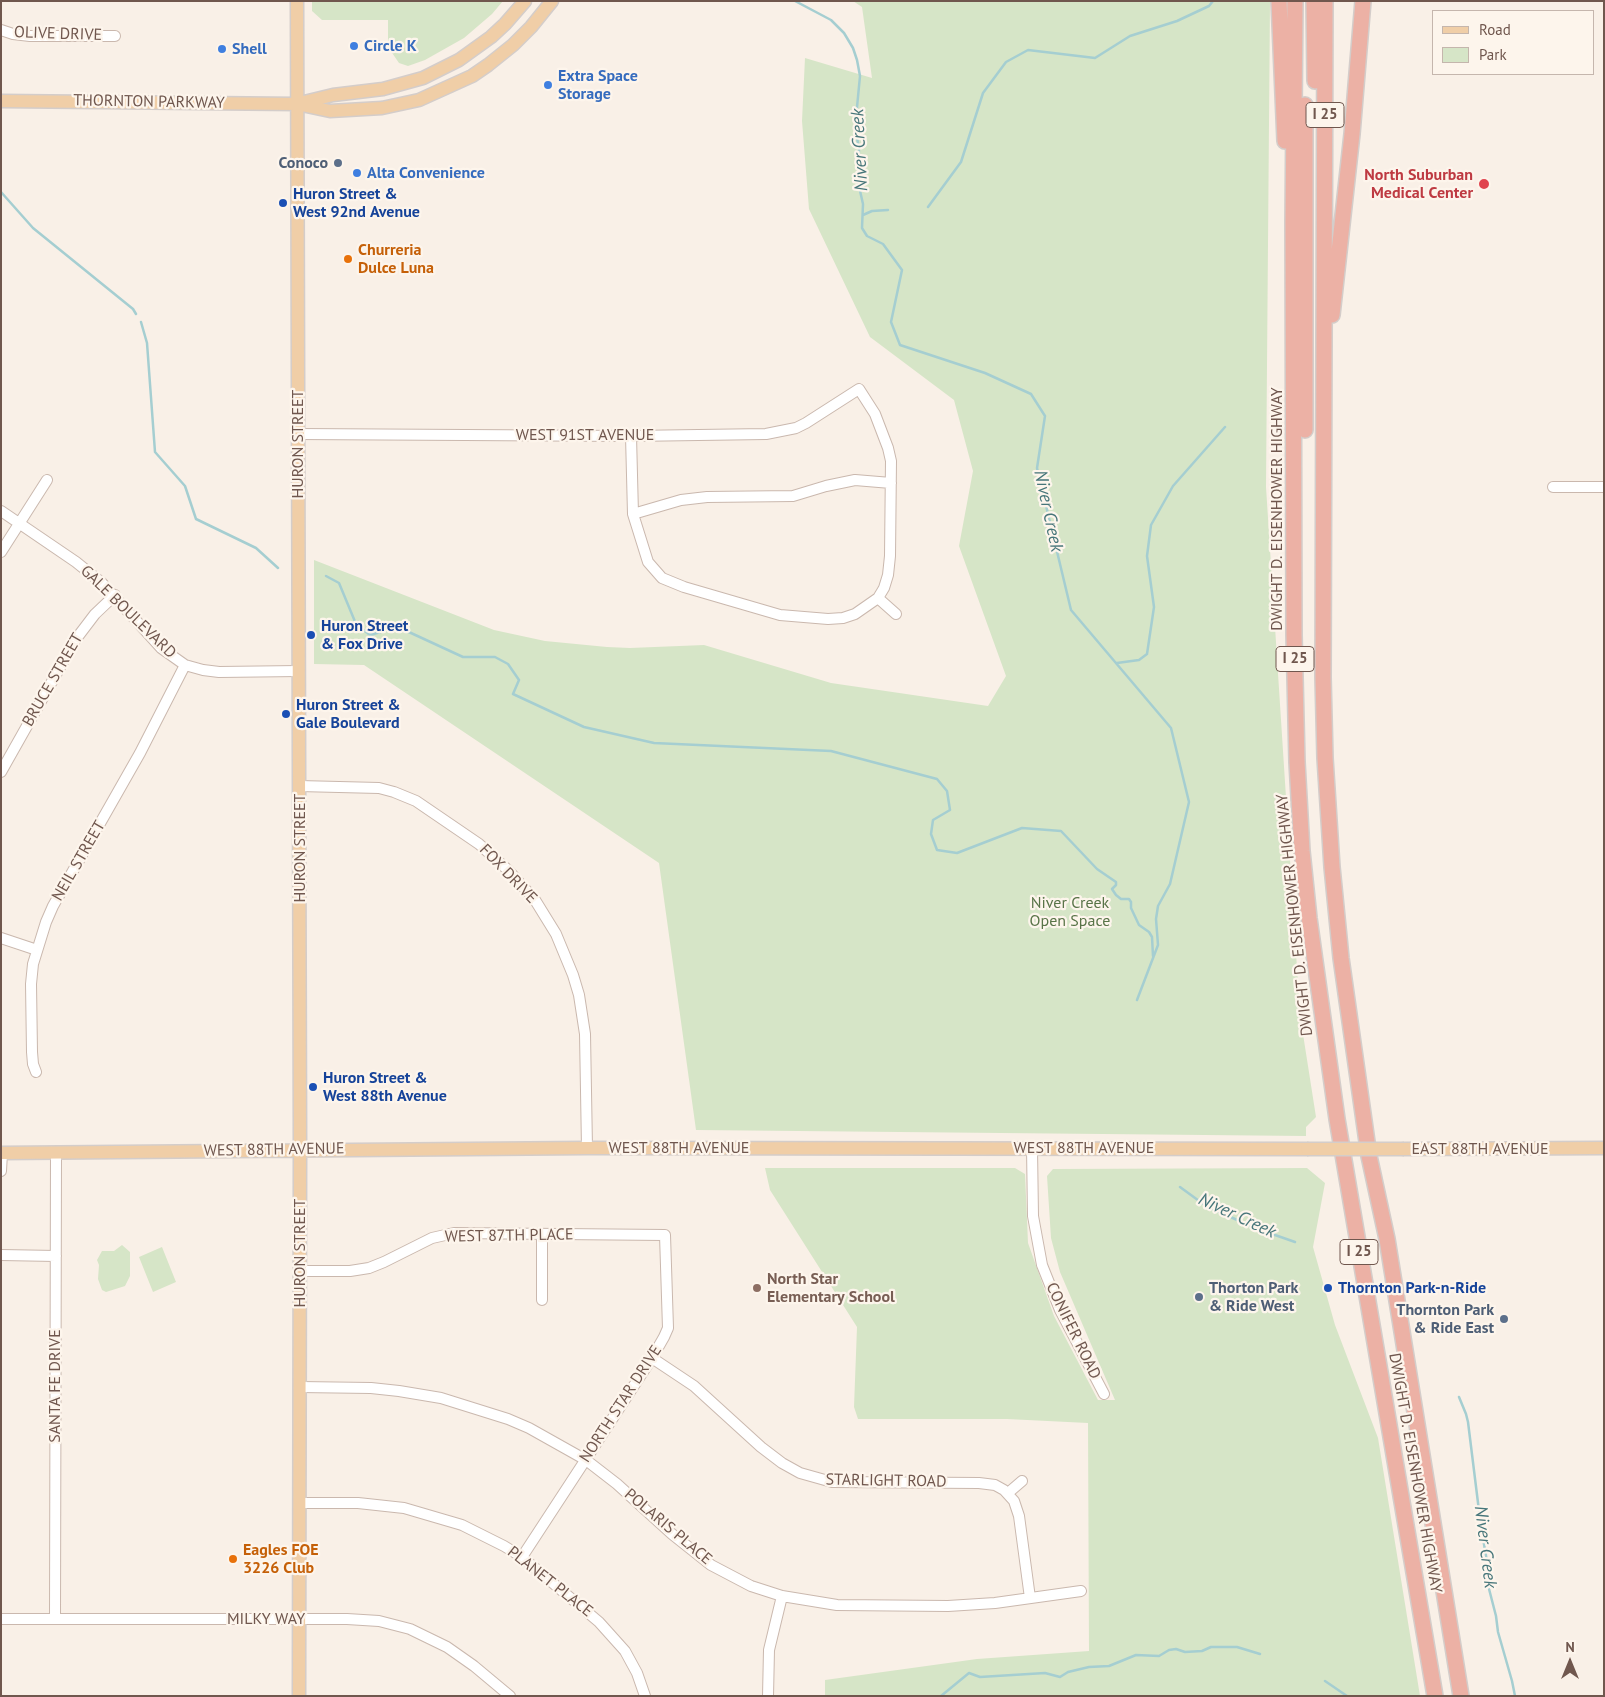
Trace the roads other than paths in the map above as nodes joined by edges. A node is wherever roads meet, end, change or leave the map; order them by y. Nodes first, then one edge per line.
1 (297, 1) edge
2 (525, 1) edge
3 (552, 1) edge
4 (1280, 1) edge
5 (1295, 1) edge
6 (1305, 1) edge
7 (1314, 1) edge
8 (1325, 1) edge
9 (1363, 1) edge
10 (1, 30) edge
11 (115, 36) dead end
12 (1, 101) edge
13 (298, 104) junction
14 (1293, 222) junction
15 (1325, 229) junction
16 (1324, 419) junction
17 (298, 434) junction
18 (631, 436) junction
19 (47, 480) dead end
20 (891, 483) junction
21 (1553, 487) dead end
22 (1604, 487) edge
23 (1, 511) edge
24 (633, 514) junction
25 (19, 523) junction
26 (1, 552) edge
27 (115, 595) junction
28 (878, 598) junction
29 (896, 614) dead end
30 (185, 664) junction
31 (299, 672) junction
32 (1, 772) edge
33 (299, 786) junction
34 (1, 938) edge
35 (37, 950) junction
36 (1314, 952) junction
37 (36, 1072) dead end
38 (587, 1148) junction
39 (1032, 1148) junction
40 (1604, 1148) edge
41 (300, 1150) junction
42 (56, 1152) junction
43 (2, 1153) edge
44 (1363, 1153) junction
45 (1, 1171) edge
46 (542, 1234) junction
47 (665, 1235) joint
48 (1, 1255) edge
49 (56, 1256) junction
50 (300, 1271) junction
51 (542, 1300) dead end
52 (652, 1358) junction
53 (300, 1387) junction
54 (1104, 1394) dead end
55 (586, 1460) junction
56 (1022, 1481) dead end
57 (1008, 1493) junction
58 (300, 1503) junction
59 (522, 1557) junction
60 (1081, 1591) dead end
61 (782, 1596) junction
62 (1030, 1598) junction
63 (1, 1619) edge
64 (55, 1619) junction
65 (299, 1619) junction
66 (299, 1696) edge
67 (510, 1696) edge
68 (646, 1696) edge
69 (768, 1696) edge
70 (1435, 1696) edge
71 (1452, 1696) edge
72 (1461, 1696) edge

1 - 13 main road, HURON STREET
2 - 13 main road, THORNTON PARKWAY
3 - 13 main road, THORNTON PARKWAY
4 - 14 highway
5 - 14 highway, DWIGHT D. EISENHOWER HIGHWAY / I 25
6 - 36 highway
7 - 15 highway
8 - 15 highway, DWIGHT D. EISENHOWER HIGHWAY / I 25
9 - 16 highway
10 - 11 street, OLIVE DRIVE
12 - 13 main road, THORNTON PARKWAY
13 - 17 main road, HURON STREET
14 - 36 highway, DWIGHT D. EISENHOWER HIGHWAY / I 25
15 - 16 highway, DWIGHT D. EISENHOWER HIGHWAY / I 25
16 - 44 highway, DWIGHT D. EISENHOWER HIGHWAY / I 25
17 - 18 street, WEST 91ST AVENUE
17 - 31 main road, HURON STREET
18 - 20 street, WEST 91ST AVENUE
18 - 24 street
19 - 25 street
20 - 24 street
20 - 28 street
21 - 22 street
23 - 25 street, GALE BOULEVARD
24 - 28 street
25 - 26 street
25 - 27 street, GALE BOULEVARD
27 - 30 street, GALE BOULEVARD
27 - 32 street, BRUCE STREET
28 - 29 street
30 - 31 street, GALE BOULEVARD
30 - 35 street, NEIL STREET
31 - 33 main road, HURON STREET
33 - 38 street, FOX DRIVE
33 - 41 main road, HURON STREET
34 - 35 street
35 - 37 street, NEIL STREET
36 - 70 highway, DWIGHT D. EISENHOWER HIGHWAY / I 25
38 - 39 main road, WEST 88TH AVENUE
38 - 41 main road, WEST 88TH AVENUE
39 - 44 main road, WEST 88TH AVENUE, bridge
39 - 54 street, CONIFER ROAD
40 - 44 main road, EAST 88TH AVENUE, bridge
41 - 42 main road, WEST 88TH AVENUE
41 - 50 main road, HURON STREET
42 - 43 main road, WEST 88TH AVENUE
42 - 49 street, SANTA FE DRIVE
43 - 45 street
44 - 71 highway
44 - 72 highway, DWIGHT D. EISENHOWER HIGHWAY / I 25
46 - 47 street, WEST 87TH PLACE
46 - 50 street, WEST 87TH PLACE
46 - 51 street
47 - 52 street, NORTH STAR DRIVE
48 - 49 street
49 - 64 street, SANTA FE DRIVE
50 - 53 main road, HURON STREET
52 - 55 street, NORTH STAR DRIVE
52 - 57 street, STARLIGHT ROAD
53 - 55 street, POLARIS PLACE
53 - 58 main road, HURON STREET
55 - 59 street, NORTH STAR DRIVE
55 - 61 street, POLARIS PLACE
56 - 57 street
57 - 62 street
58 - 59 street, PLANET PLACE
58 - 65 main road, HURON STREET
59 - 68 street, PLANET PLACE
60 - 62 street, POLARIS PLACE
61 - 62 street, POLARIS PLACE
61 - 69 street
63 - 64 street, MILKY WAY
64 - 65 street, MILKY WAY
65 - 66 main road, HURON STREET
65 - 67 street, MILKY WAY

